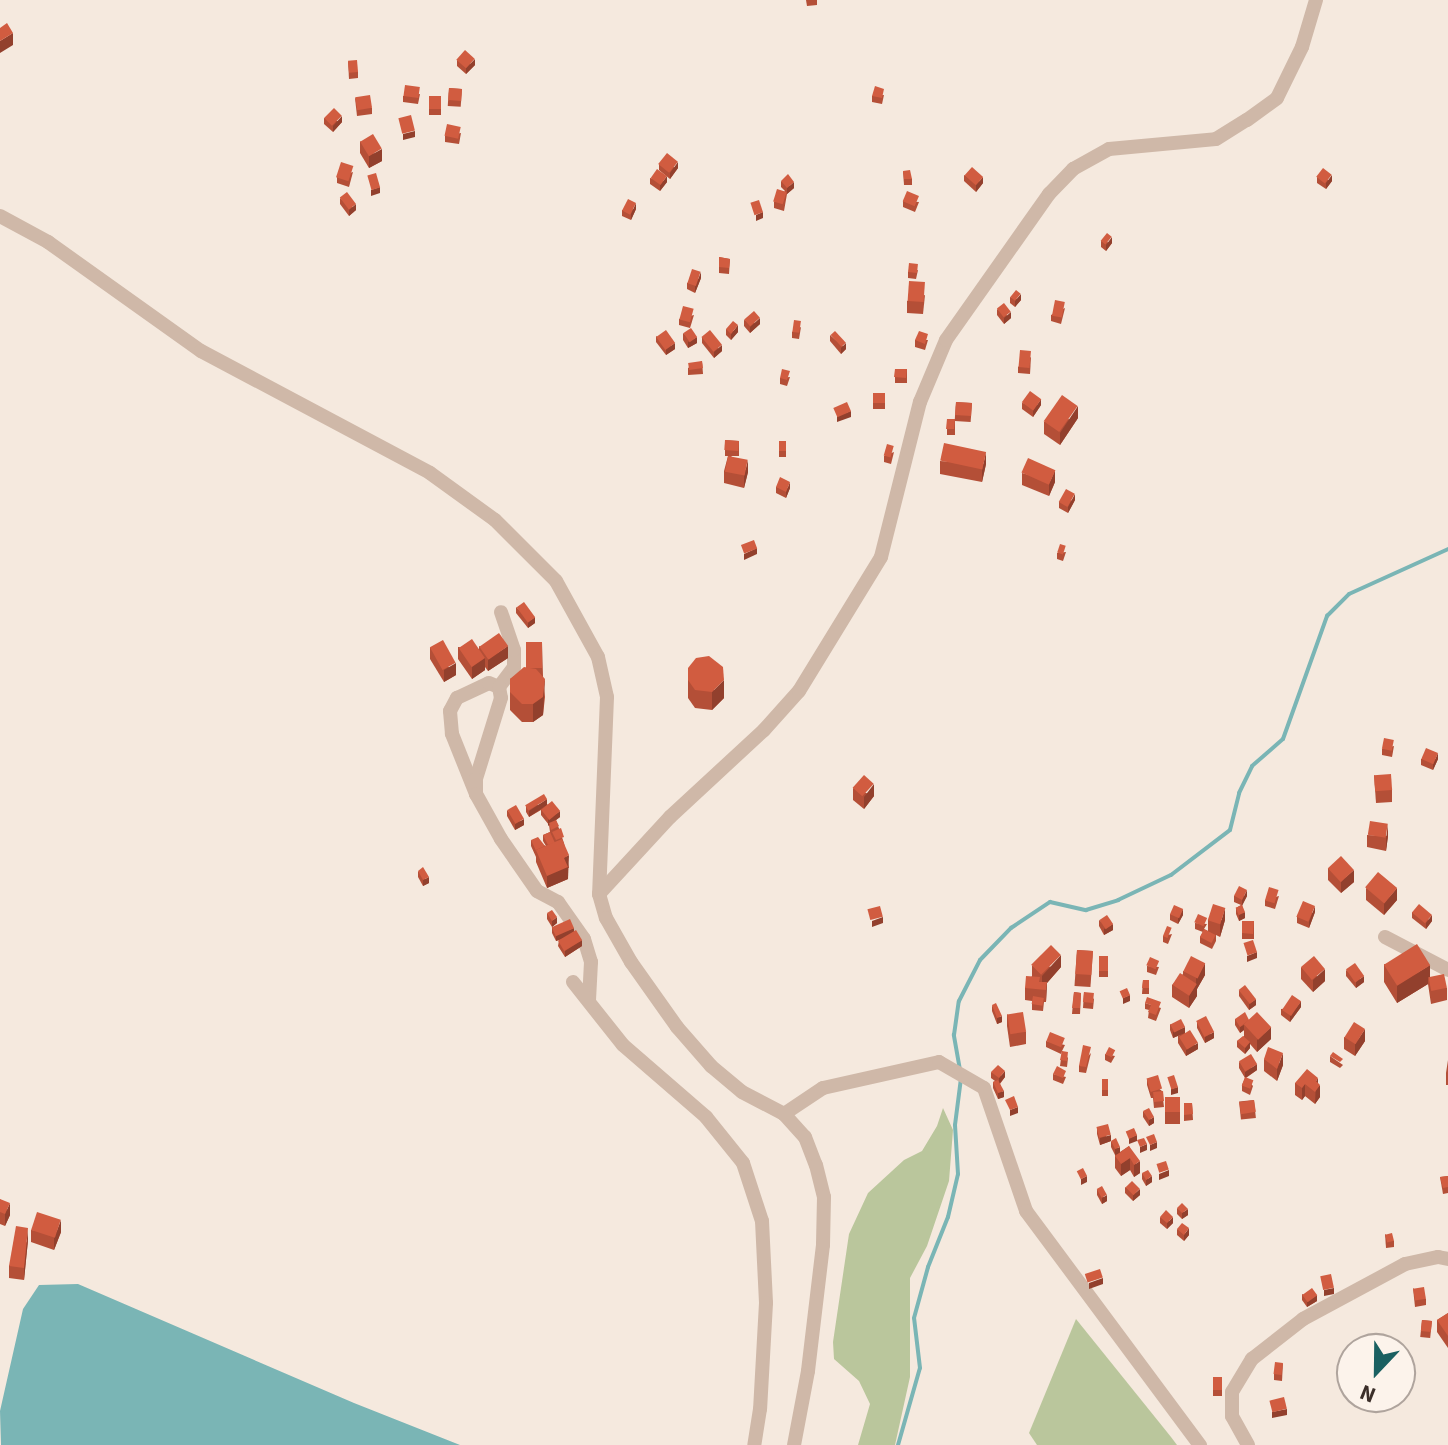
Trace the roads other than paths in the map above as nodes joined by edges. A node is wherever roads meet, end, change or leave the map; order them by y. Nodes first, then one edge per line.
1 (1316, 0) edge
2 (0, 216) edge
3 (501, 612) dead end
4 (499, 687) junction
5 (476, 794) junction
6 (599, 894) junction
7 (1385, 937) dead end
8 (1448, 970) edge
9 (573, 982) dead end
10 (589, 1001) junction
11 (784, 1114) junction
12 (1448, 1259) edge
13 (754, 1445) edge
14 (794, 1445) edge
15 (1200, 1445) edge
16 (1248, 1445) edge

1 - 6 street
2 - 6 street
3 - 4 street
4 - 5 street
4 - 5 street
5 - 10 street
6 - 11 street
7 - 8 street
9 - 10 street
10 - 13 street
11 - 14 street
11 - 15 street
12 - 16 street

